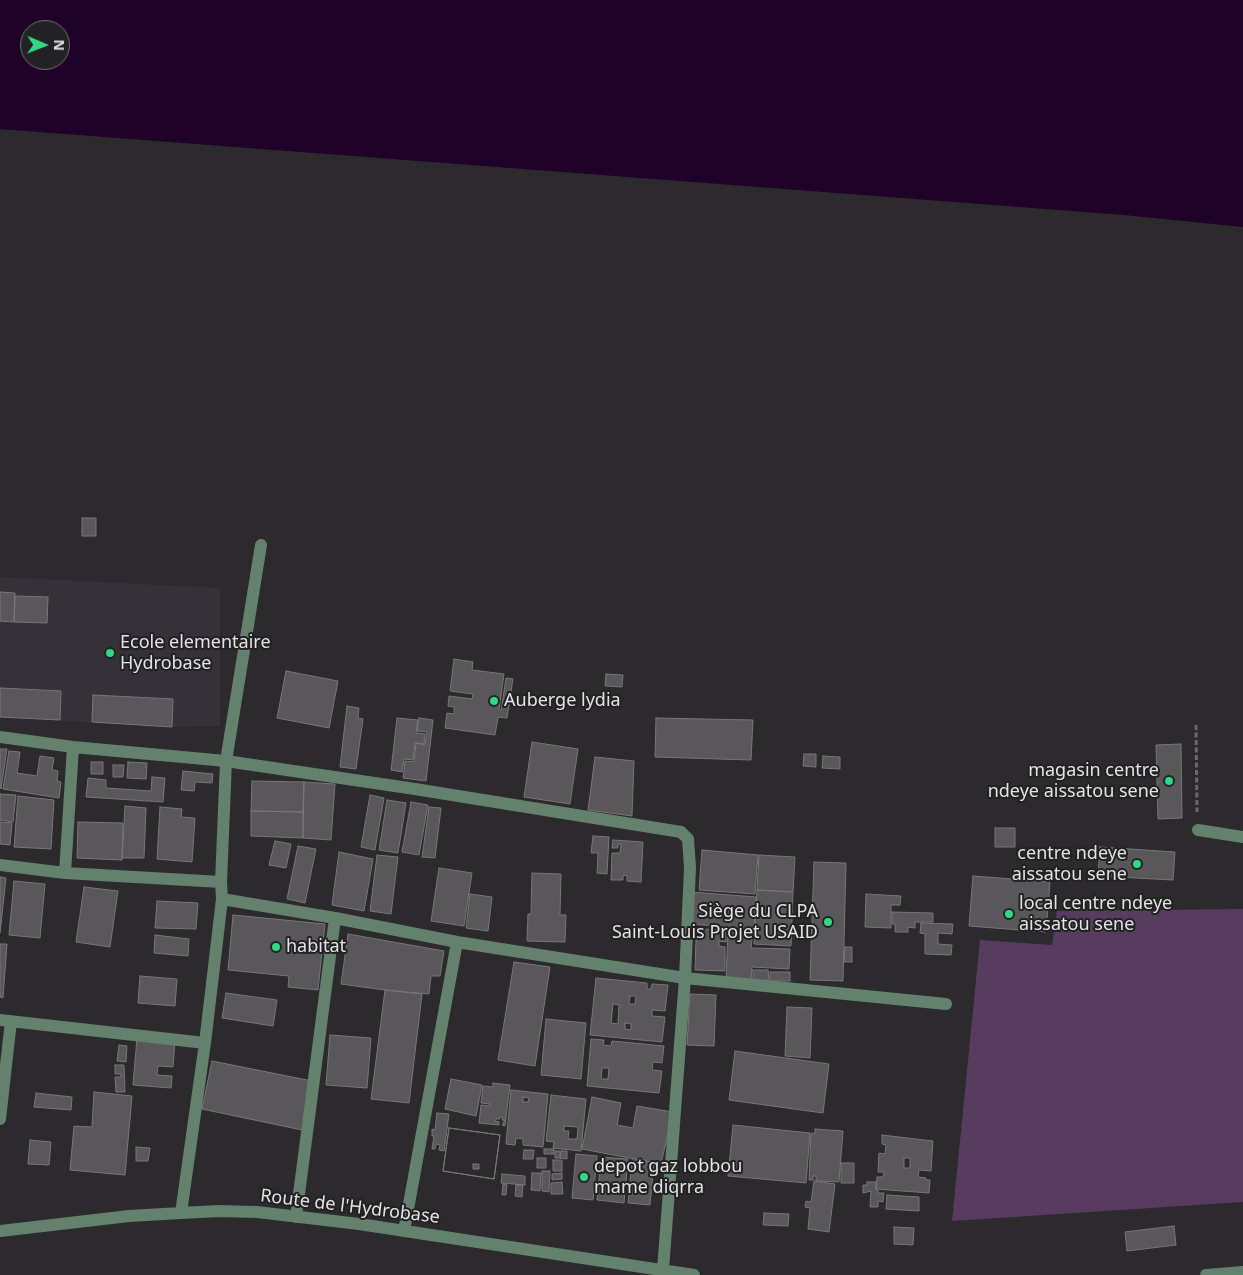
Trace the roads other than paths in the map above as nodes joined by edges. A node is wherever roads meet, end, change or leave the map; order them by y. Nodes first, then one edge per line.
1 (261, 545) dead end
2 (0, 737) edge
3 (73, 747) junction
4 (226, 761) junction
5 (1198, 830) road end
6 (1243, 838) edge
7 (0, 865) edge
8 (66, 873) junction
9 (221, 882) junction
10 (222, 899) junction
11 (335, 918) junction
12 (457, 942) junction
13 (685, 978) junction
14 (946, 1004) dead end
15 (6, 1020) edge
16 (205, 1043) junction
17 (0, 1119) edge
18 (181, 1213) junction
19 (296, 1217) junction
20 (0, 1231) edge
21 (404, 1231) junction
22 (663, 1270) junction
23 (1243, 1272) edge
24 (694, 1275) edge
25 (1206, 1275) edge

1 - 4 street
2 - 3 street
3 - 4 street
3 - 8 street
4 - 9 street
4 - 13 street
5 - 6 street
7 - 8 street
8 - 9 street
9 - 10 street
10 - 11 street
10 - 16 street
11 - 12 street
11 - 19 street
12 - 13 street
12 - 21 street
13 - 14 street
13 - 22 street
15 - 16 street
15 - 17 street
16 - 18 street
18 - 19 street, Route de l'Hydrobase
18 - 20 street, Route de l'Hydrobase
19 - 21 street, Route de l'Hydrobase
21 - 22 street, Route de l'Hydrobase
22 - 24 street, Route de l'Hydrobase
23 - 25 street

